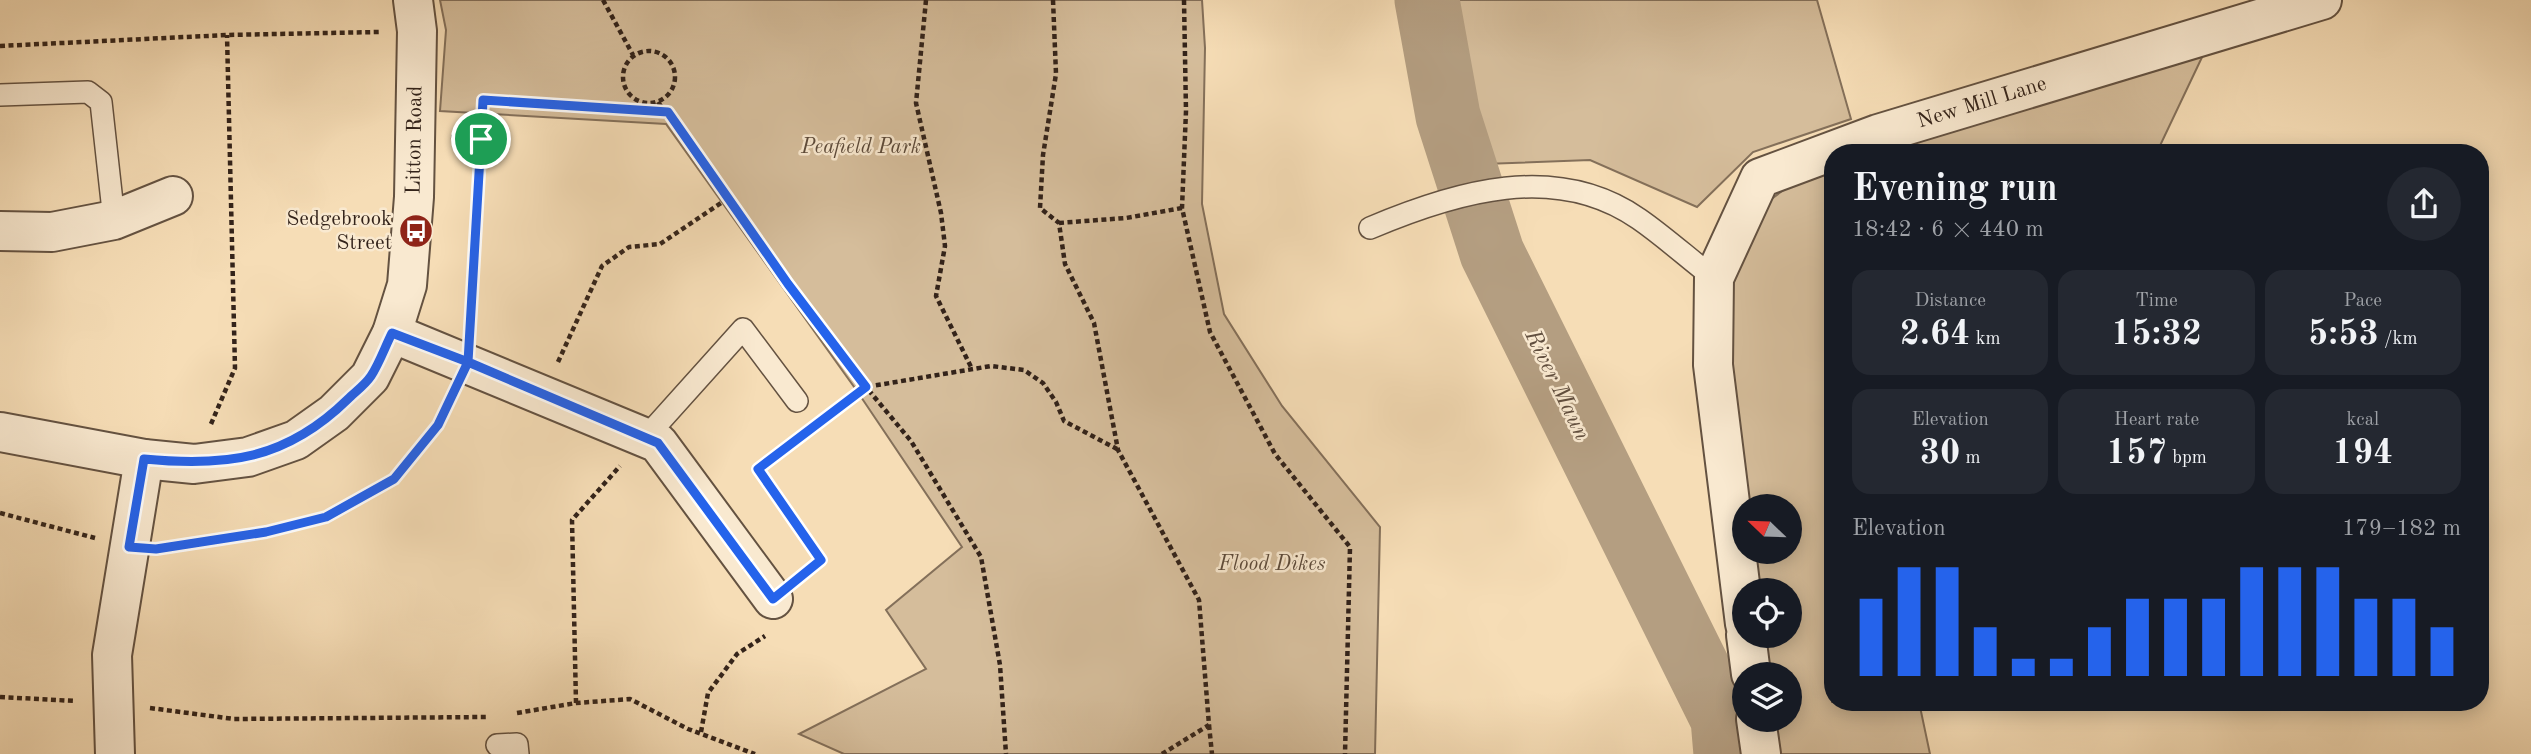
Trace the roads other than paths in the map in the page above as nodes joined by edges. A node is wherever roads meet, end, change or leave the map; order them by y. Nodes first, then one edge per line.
1 (2322, 0) edge
2 (415, 16) edge
3 (0, 95) edge
4 (1851, 144) edge
5 (1824, 154) edge
6 (173, 196) dead end
7 (114, 220) junction
8 (1370, 228) dead end
9 (0, 231) edge
10 (1714, 278) junction
11 (392, 333) junction
12 (797, 401) dead end
13 (0, 432) edge
14 (646, 437) junction
15 (144, 459) junction
16 (1739, 578) edge
17 (772, 615) road end
18 (1758, 732) edge
19 (497, 745) dead end
20 (115, 754) edge
21 (518, 754) edge
22 (1761, 754) edge

1 - 4 street, New Mill Lane
2 - 11 street, Litton Road
3 - 7 lane
5 - 10 street, New Mill Lane
6 - 7 street
7 - 9 street
8 - 10 lane
10 - 16 street, New Mill Lane
11 - 14 street
11 - 15 street, Litton Road
12 - 14 lane
13 - 15 street, Litton Road
14 - 17 street
15 - 20 street
18 - 22 street
19 - 21 lane

